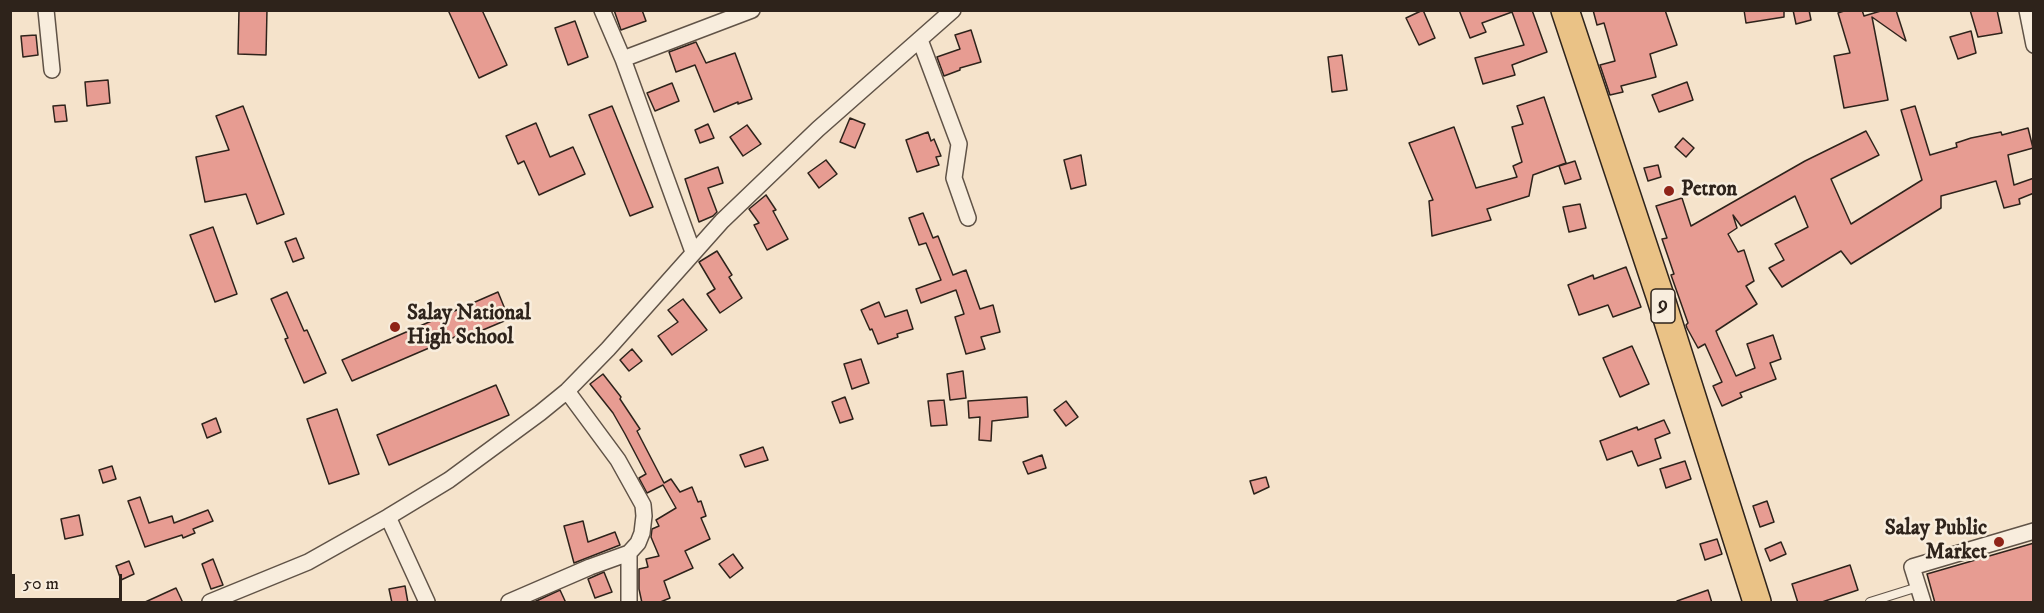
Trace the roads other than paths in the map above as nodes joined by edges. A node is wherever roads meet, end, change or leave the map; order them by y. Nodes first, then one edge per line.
1 (46, 10) edge
2 (602, 10) edge
3 (752, 10) edge
4 (953, 10) edge
5 (1565, 10) edge
6 (2027, 10) edge
7 (921, 40) junction
8 (2034, 45) edge
9 (623, 59) junction
10 (52, 70) dead end
11 (968, 218) dead end
12 (693, 252) junction
13 (567, 391) junction
14 (388, 517) junction
15 (2034, 531) edge
16 (629, 553) junction
17 (1918, 587) junction
18 (210, 603) edge
19 (427, 603) edge
20 (508, 603) edge
21 (628, 603) edge
22 (1757, 603) edge
23 (1870, 603) edge
24 (1923, 603) edge

1 - 10 street
2 - 9 street
3 - 9 street
4 - 7 street
5 - 22 highway, 9
6 - 8 street
7 - 11 street
7 - 12 street
9 - 12 street
12 - 13 street
13 - 14 street
13 - 16 street
14 - 18 street
14 - 19 street
15 - 17 street
16 - 20 street
16 - 21 street
17 - 23 lane
17 - 24 street

